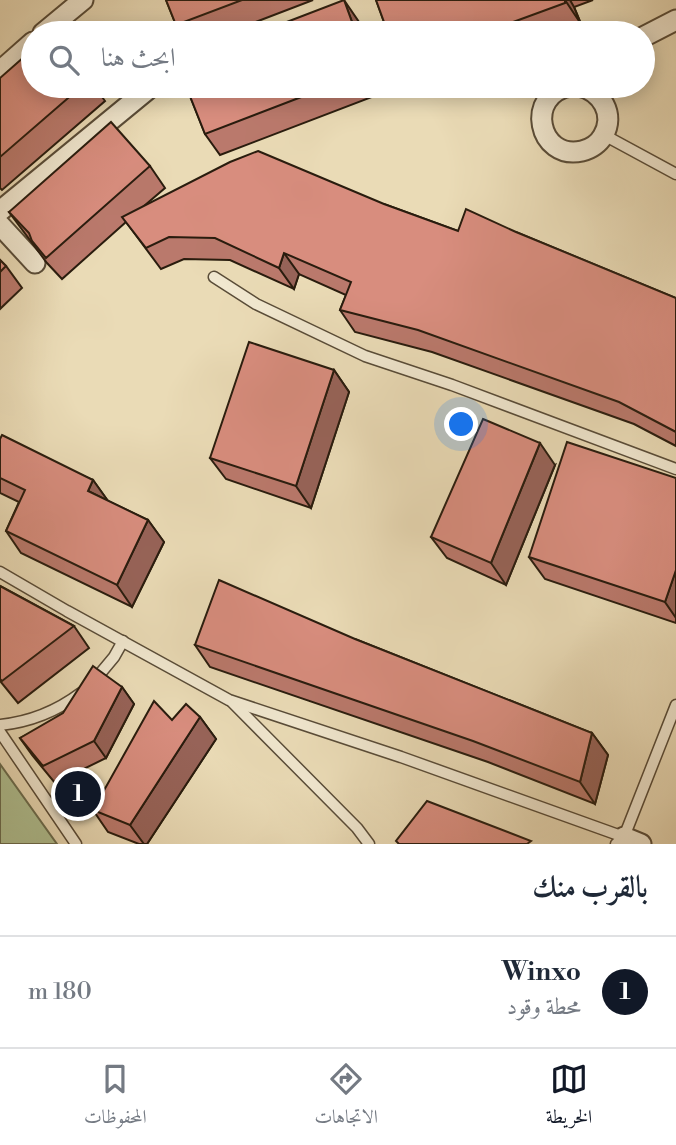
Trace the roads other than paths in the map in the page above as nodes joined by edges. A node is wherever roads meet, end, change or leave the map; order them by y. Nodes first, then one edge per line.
1 (83, 0) edge
2 (676, 20) edge
3 (58, 21) edge
4 (655, 31) edge
5 (21, 53) edge
6 (0, 71) edge
7 (137, 98) edge
8 (549, 98) edge
9 (600, 98) edge
10 (604, 135) junction
11 (676, 174) edge
12 (0, 211) edge
13 (0, 225) edge
14 (35, 263) edge
15 (214, 277) dead end
16 (676, 469) edge
17 (0, 572) edge
18 (122, 641) junction
19 (229, 700) junction
20 (676, 705) edge
21 (0, 725) edge
22 (0, 732) edge
23 (627, 842) edge
24 (76, 844) edge
25 (369, 844) edge

1 - 3 street
2 - 4 street
5 - 6 street
7 - 12 street
8 - 10 street
9 - 10 street
10 - 11 lane
13 - 14 street
15 - 16 lane
17 - 18 lane
18 - 19 lane
18 - 21 lane
19 - 23 lane
19 - 25 lane
20 - 23 lane
22 - 24 lane

